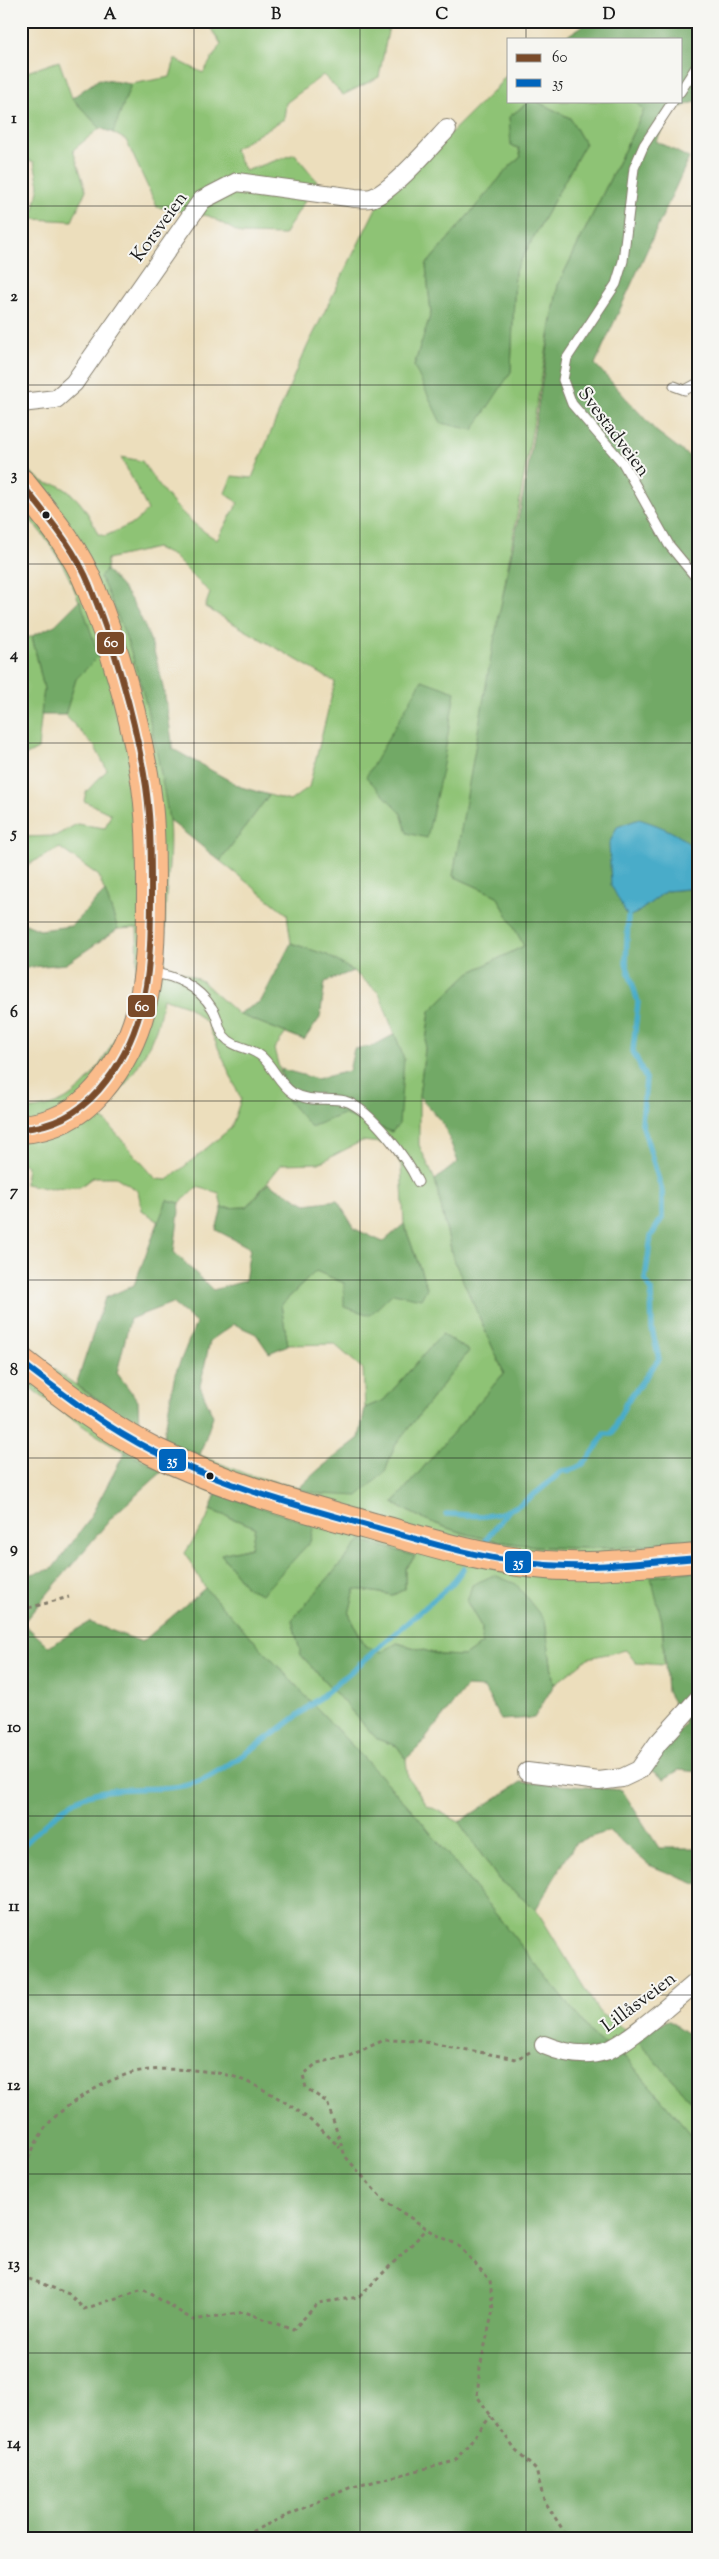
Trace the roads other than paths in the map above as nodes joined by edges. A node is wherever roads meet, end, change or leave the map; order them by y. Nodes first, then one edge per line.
1 (698, 64) edge
2 (682, 89) edge
3 (673, 102) edge
4 (447, 129) dead end
5 (698, 383) edge
6 (674, 386) dead end
7 (21, 403) edge
8 (21, 483) edge
9 (698, 580) edge
10 (149, 973) junction
11 (21, 1130) edge
12 (418, 1182) dead end
13 (21, 1362) edge
14 (698, 1558) edge
15 (698, 1698) edge
16 (527, 1772) dead end
17 (698, 1981) edge
18 (544, 2046) road end

1 - 2 lane
3 - 9 lane, Svestadveien
4 - 7 street, Korsveien
5 - 6 lane
8 - 10 main road
10 - 11 main road
10 - 12 lane
13 - 14 main road
15 - 16 street
17 - 18 street, Lillåsveien

